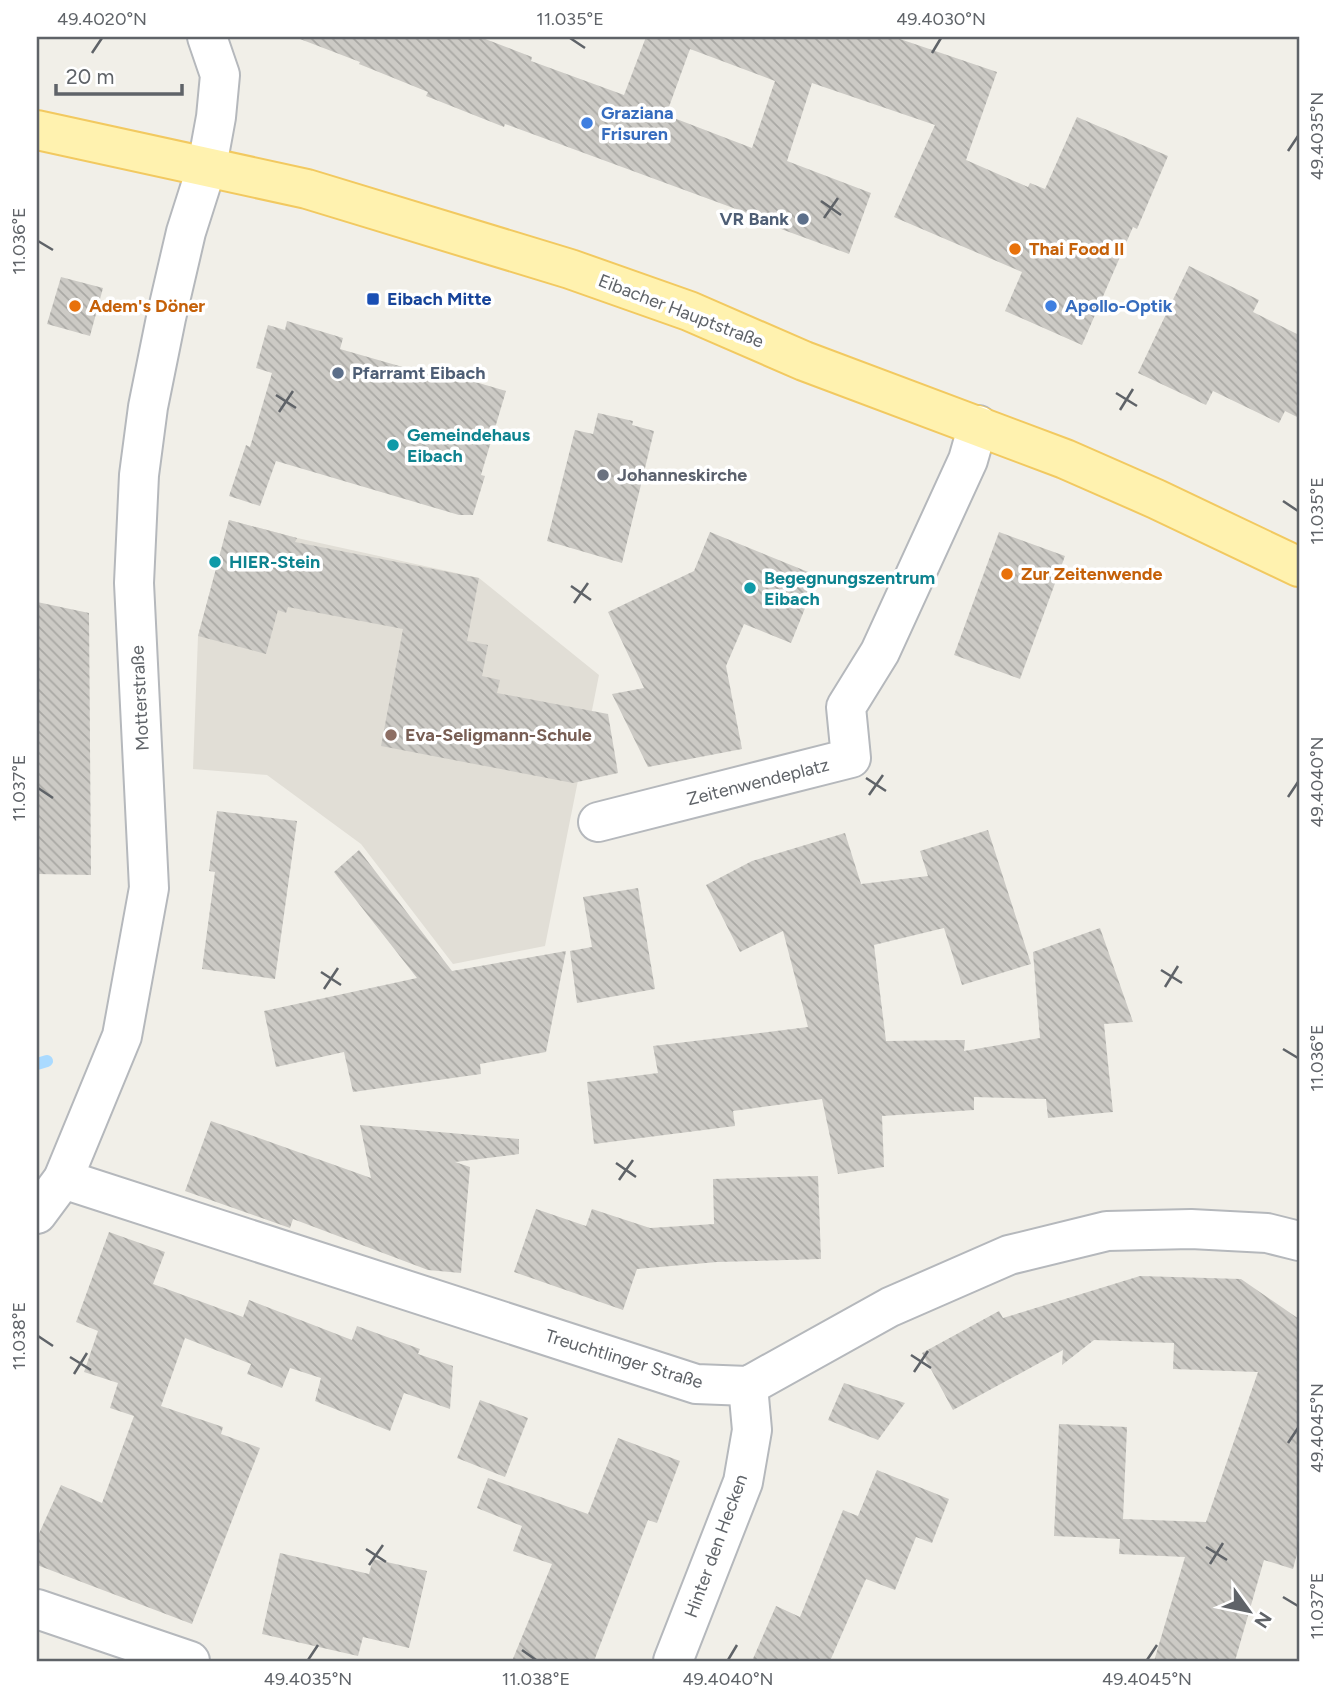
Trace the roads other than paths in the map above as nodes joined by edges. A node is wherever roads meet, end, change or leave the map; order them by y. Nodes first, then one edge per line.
1 (207, 37) edge
2 (37, 130) edge
3 (207, 166) junction
4 (978, 425) junction
5 (1299, 567) edge
6 (598, 822) dead end
7 (63, 1179) junction
8 (37, 1214) edge
9 (1299, 1241) edge
10 (748, 1386) junction
11 (37, 1609) edge
12 (190, 1661) edge
13 (673, 1661) edge

1 - 3 street, Motterstraße
2 - 3 main road, Eibacher Hauptstraße
3 - 4 main road, Eibacher Hauptstraße
3 - 7 street, Motterstraße
4 - 5 main road, Eibacher Hauptstraße
4 - 6 street, Zeitenwendeplatz
7 - 8 street, Motterstraße
7 - 10 street, Treuchtlinger Straße
9 - 10 street
10 - 13 street, Hinter den Hecken
11 - 12 street

